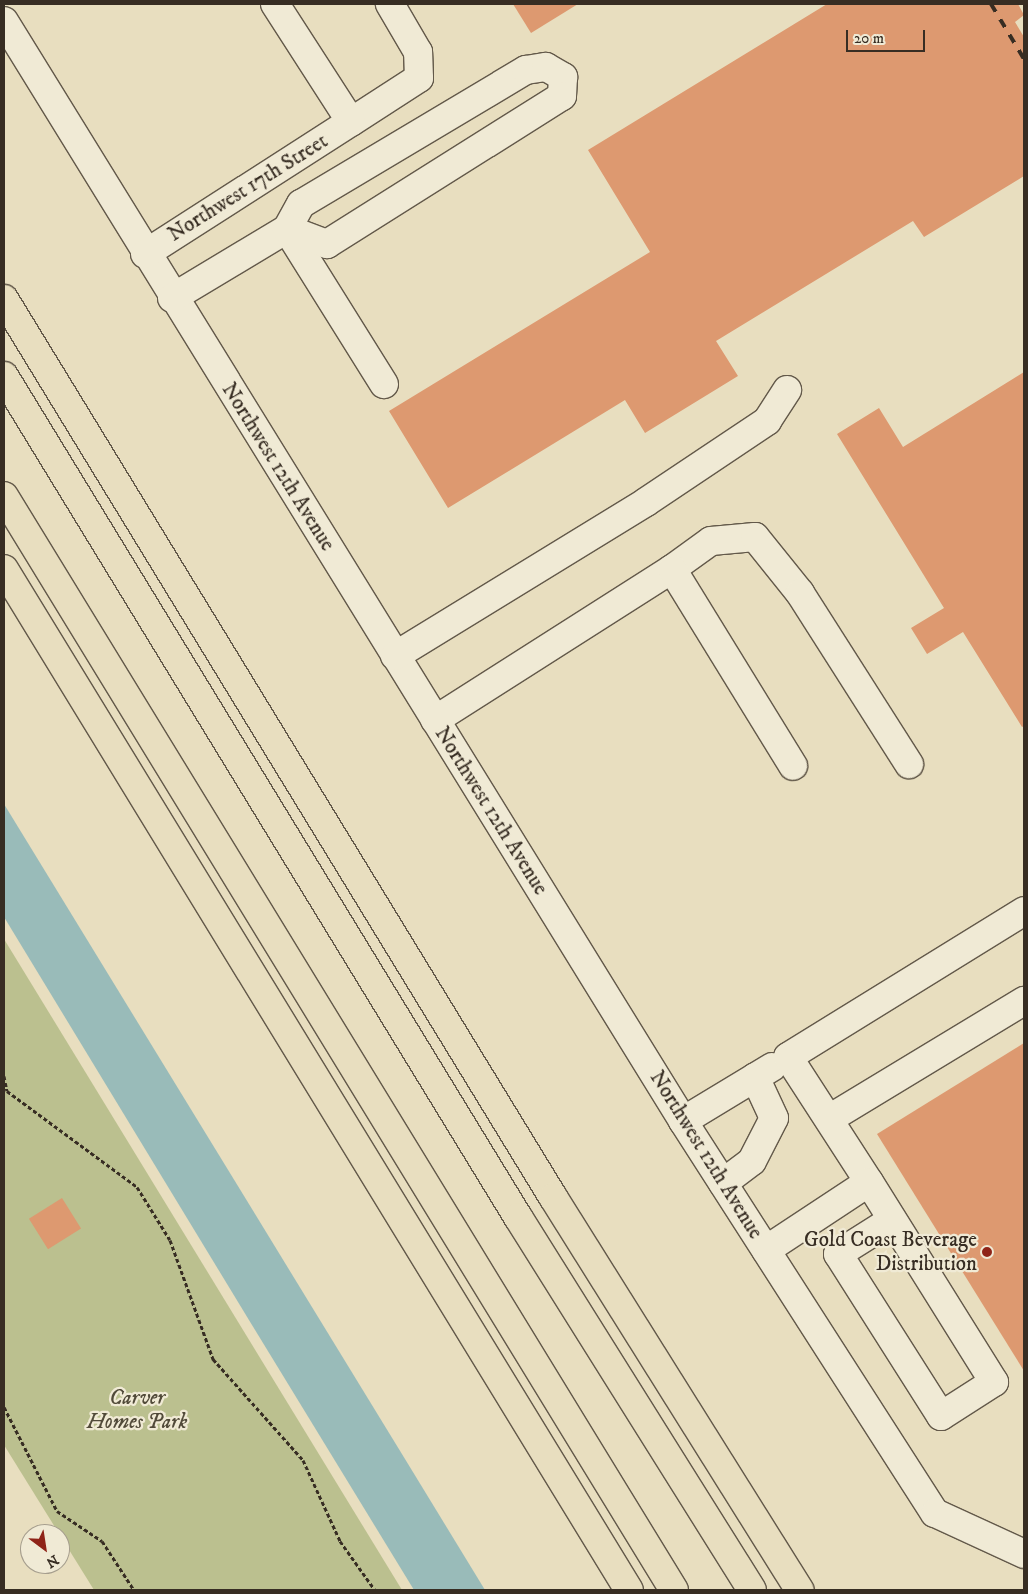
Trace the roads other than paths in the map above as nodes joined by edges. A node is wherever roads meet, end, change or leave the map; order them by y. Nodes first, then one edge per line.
1 (275, 4) edge
2 (390, 4) edge
3 (4, 22) edge
4 (351, 122) junction
5 (287, 228) junction
6 (145, 254) junction
7 (172, 298) junction
8 (4, 299) edge
9 (4, 376) edge
10 (384, 384) dead end
11 (787, 390) dead end
12 (4, 496) edge
13 (4, 569) edge
14 (672, 569) junction
15 (395, 656) junction
16 (435, 720) junction
17 (909, 764) dead end
18 (793, 766) dead end
19 (1024, 911) edge
20 (1024, 1000) edge
21 (788, 1057) junction
22 (755, 1077) junction
23 (829, 1119) junction
24 (683, 1121) junction
25 (870, 1182) junction
26 (723, 1183) junction
27 (892, 1220) junction
28 (766, 1250) junction
29 (1024, 1554) edge
30 (629, 1590) edge
31 (674, 1590) edge
32 (752, 1590) edge
33 (800, 1590) edge

1 - 4 street
2 - 4 street, Northwest 17th Street
3 - 6 street, Northwest 12th Avenue
4 - 6 street, Northwest 17th Street
5 - 5 street
5 - 7 street
5 - 10 street
6 - 7 street, Northwest 12th Avenue
7 - 15 street, Northwest 12th Avenue
8 - 33 highway
9 - 32 highway
11 - 15 street
12 - 31 highway
13 - 30 highway
14 - 16 street
14 - 17 street
14 - 18 street
15 - 16 street, Northwest 12th Avenue
16 - 24 street, Northwest 12th Avenue
19 - 21 street
20 - 23 street
21 - 22 street
21 - 23 street
22 - 24 street
22 - 26 street
23 - 25 street
24 - 26 street, Northwest 12th Avenue
25 - 27 street
25 - 28 street
26 - 28 street, Northwest 12th Avenue
27 - 27 street
28 - 29 street, Northwest 12th Avenue

